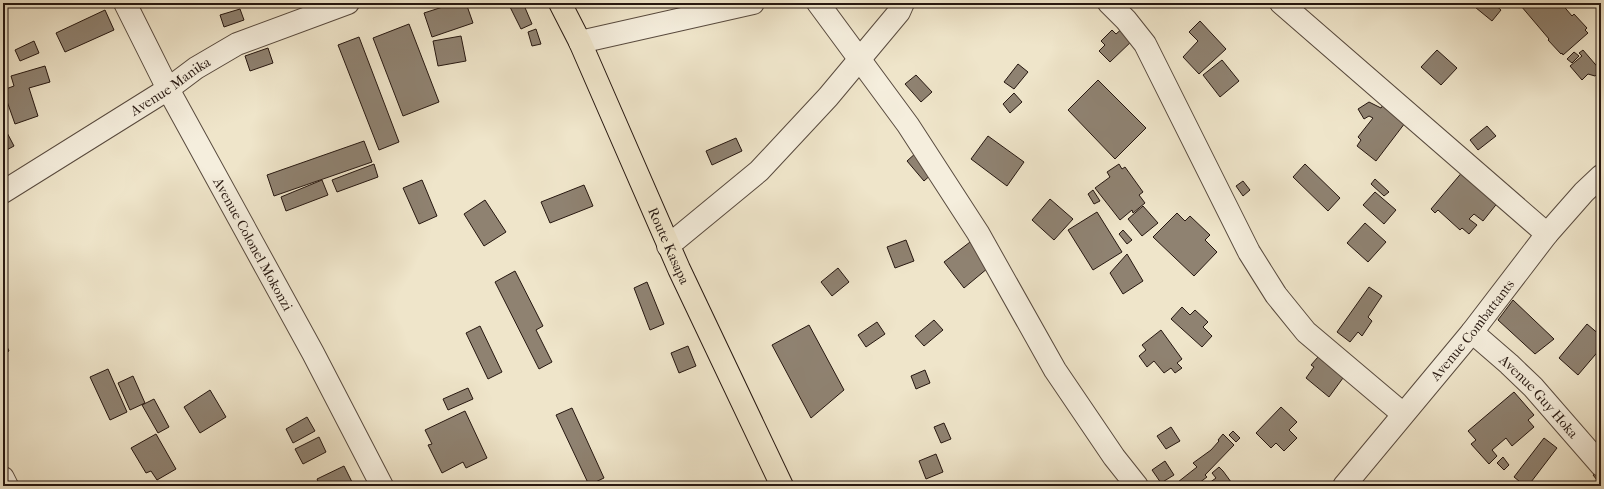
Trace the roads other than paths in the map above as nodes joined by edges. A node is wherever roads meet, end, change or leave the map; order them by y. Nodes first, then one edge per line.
1 (125, 3) edge
2 (348, 3) edge
3 (560, 3) edge
4 (753, 3) edge
5 (818, 3) edge
6 (903, 3) edge
7 (1109, 3) edge
8 (1281, 3) edge
9 (580, 42) junction
10 (860, 60) junction
11 (168, 89) junction
12 (1601, 176) edge
13 (3, 192) edge
14 (1547, 234) junction
15 (668, 246) junction
16 (1472, 332) junction
17 (1404, 414) junction
18 (1601, 465) edge
19 (3, 478) edge
20 (7, 486) edge
21 (382, 486) edge
22 (782, 486) edge
23 (1137, 486) edge
24 (1344, 486) edge

1 - 11 street, Avenue Colonel Mokonzi
2 - 11 street, Avenue Manika
3 - 9 main road, Route Kasapa
4 - 9 street
5 - 10 street
6 - 10 street
7 - 17 street
8 - 14 street
9 - 15 main road, Route Kasapa
10 - 15 street
10 - 23 street
11 - 13 street, Avenue Manika
11 - 21 street, Avenue Colonel Mokonzi
12 - 14 street, Avenue Combattants
14 - 16 street, Avenue Combattants
15 - 22 main road, Route Kasapa
16 - 17 street, Avenue Combattants
16 - 18 street, Avenue Guy Hoka
17 - 24 street, Avenue Combattants
19 - 20 street

